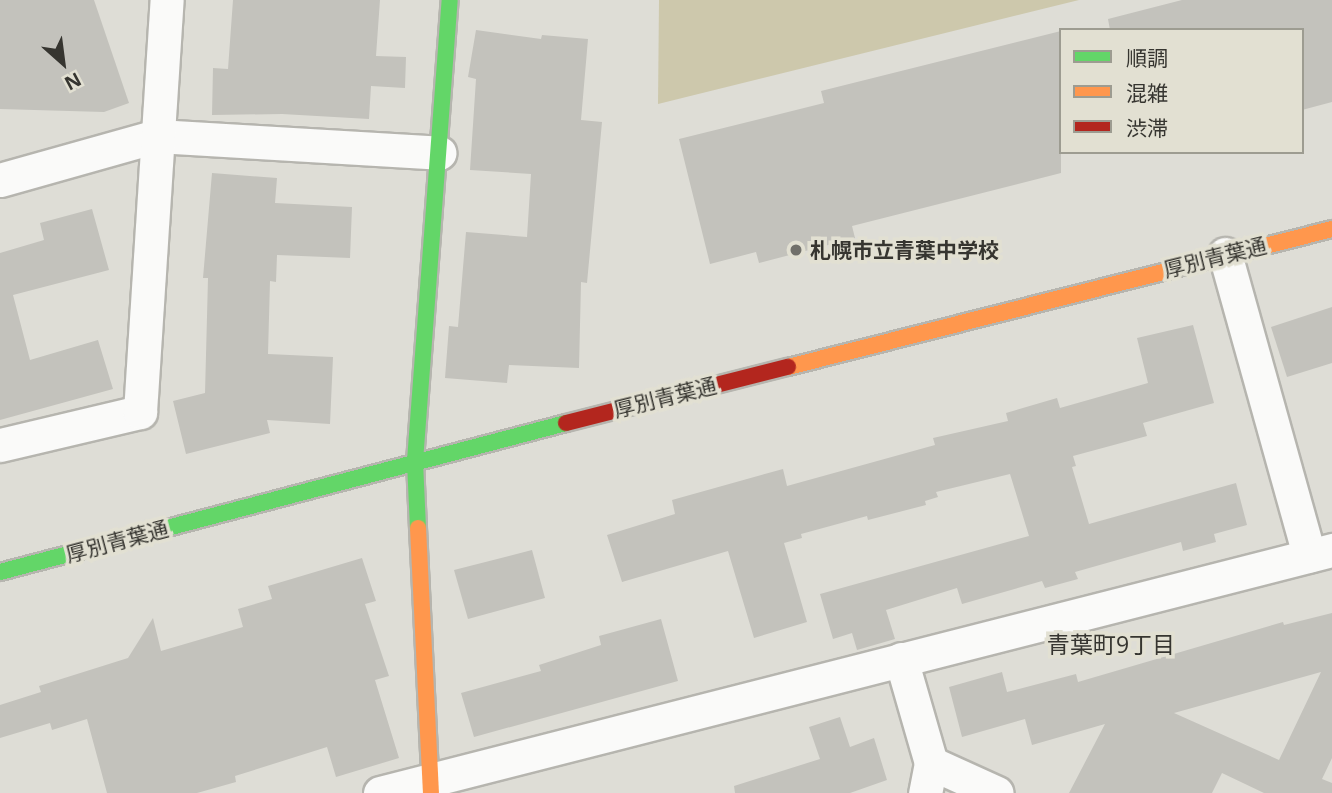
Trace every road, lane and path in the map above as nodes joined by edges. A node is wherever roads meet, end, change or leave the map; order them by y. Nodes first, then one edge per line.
1 (167, 0) edge
2 (450, 0) edge
3 (157, 136) junction
4 (439, 153) junction
5 (0, 180) edge
6 (1332, 229) edge
7 (1225, 254) junction
8 (0, 444) edge
9 (415, 461) junction
10 (1321, 552) edge
11 (0, 572) edge
12 (901, 659) junction
13 (928, 778) edge
14 (431, 786) edge
15 (380, 793) edge
16 (996, 793) edge

1 - 3 street
2 - 4 street
3 - 4 street
3 - 5 street
3 - 8 street
4 - 9 street
6 - 7 street, 厚別青葉通
7 - 9 street, 厚別青葉通
7 - 10 street
9 - 11 street, 厚別青葉通
9 - 14 street
10 - 12 street
12 - 13 street
12 - 14 street
13 - 16 street
14 - 15 street

